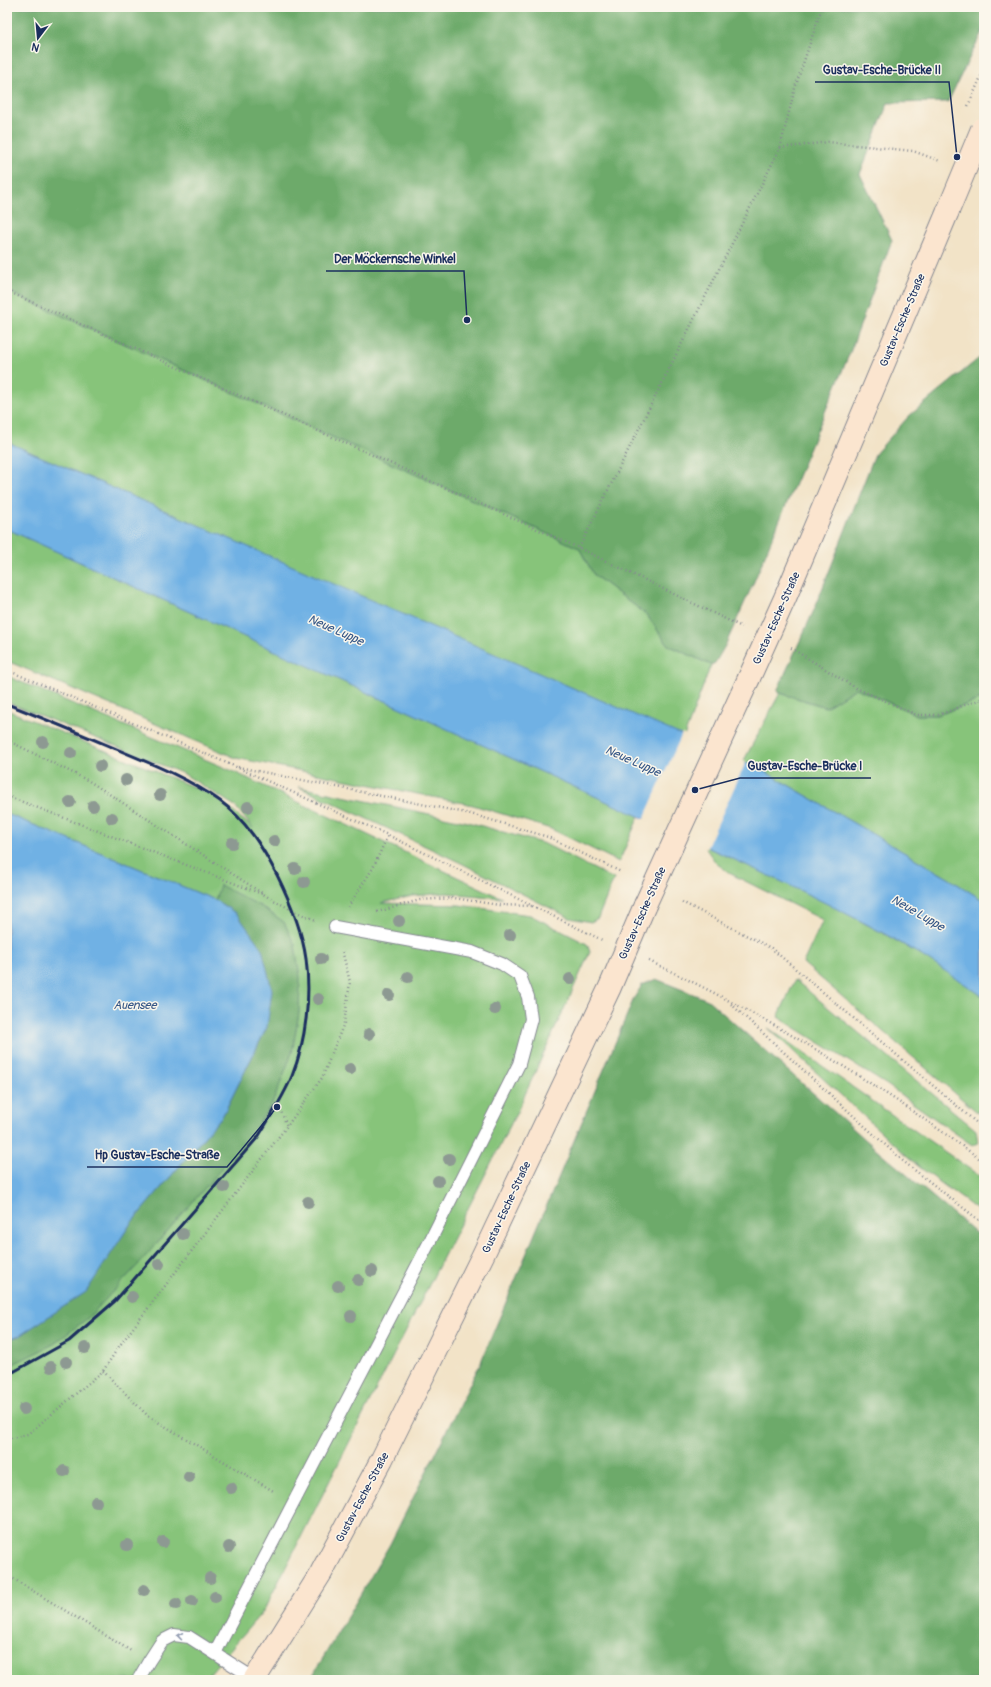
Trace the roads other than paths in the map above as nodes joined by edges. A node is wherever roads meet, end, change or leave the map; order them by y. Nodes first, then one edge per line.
1 (983, 127) edge
2 (335, 927) road end
3 (215, 1653) junction
4 (255, 1679) edge
5 (138, 1680) edge

1 - 4 main road, Gustav-Esche-Straße, bridge
2 - 3 lane
3 - 4 lane
3 -> 5 lane

